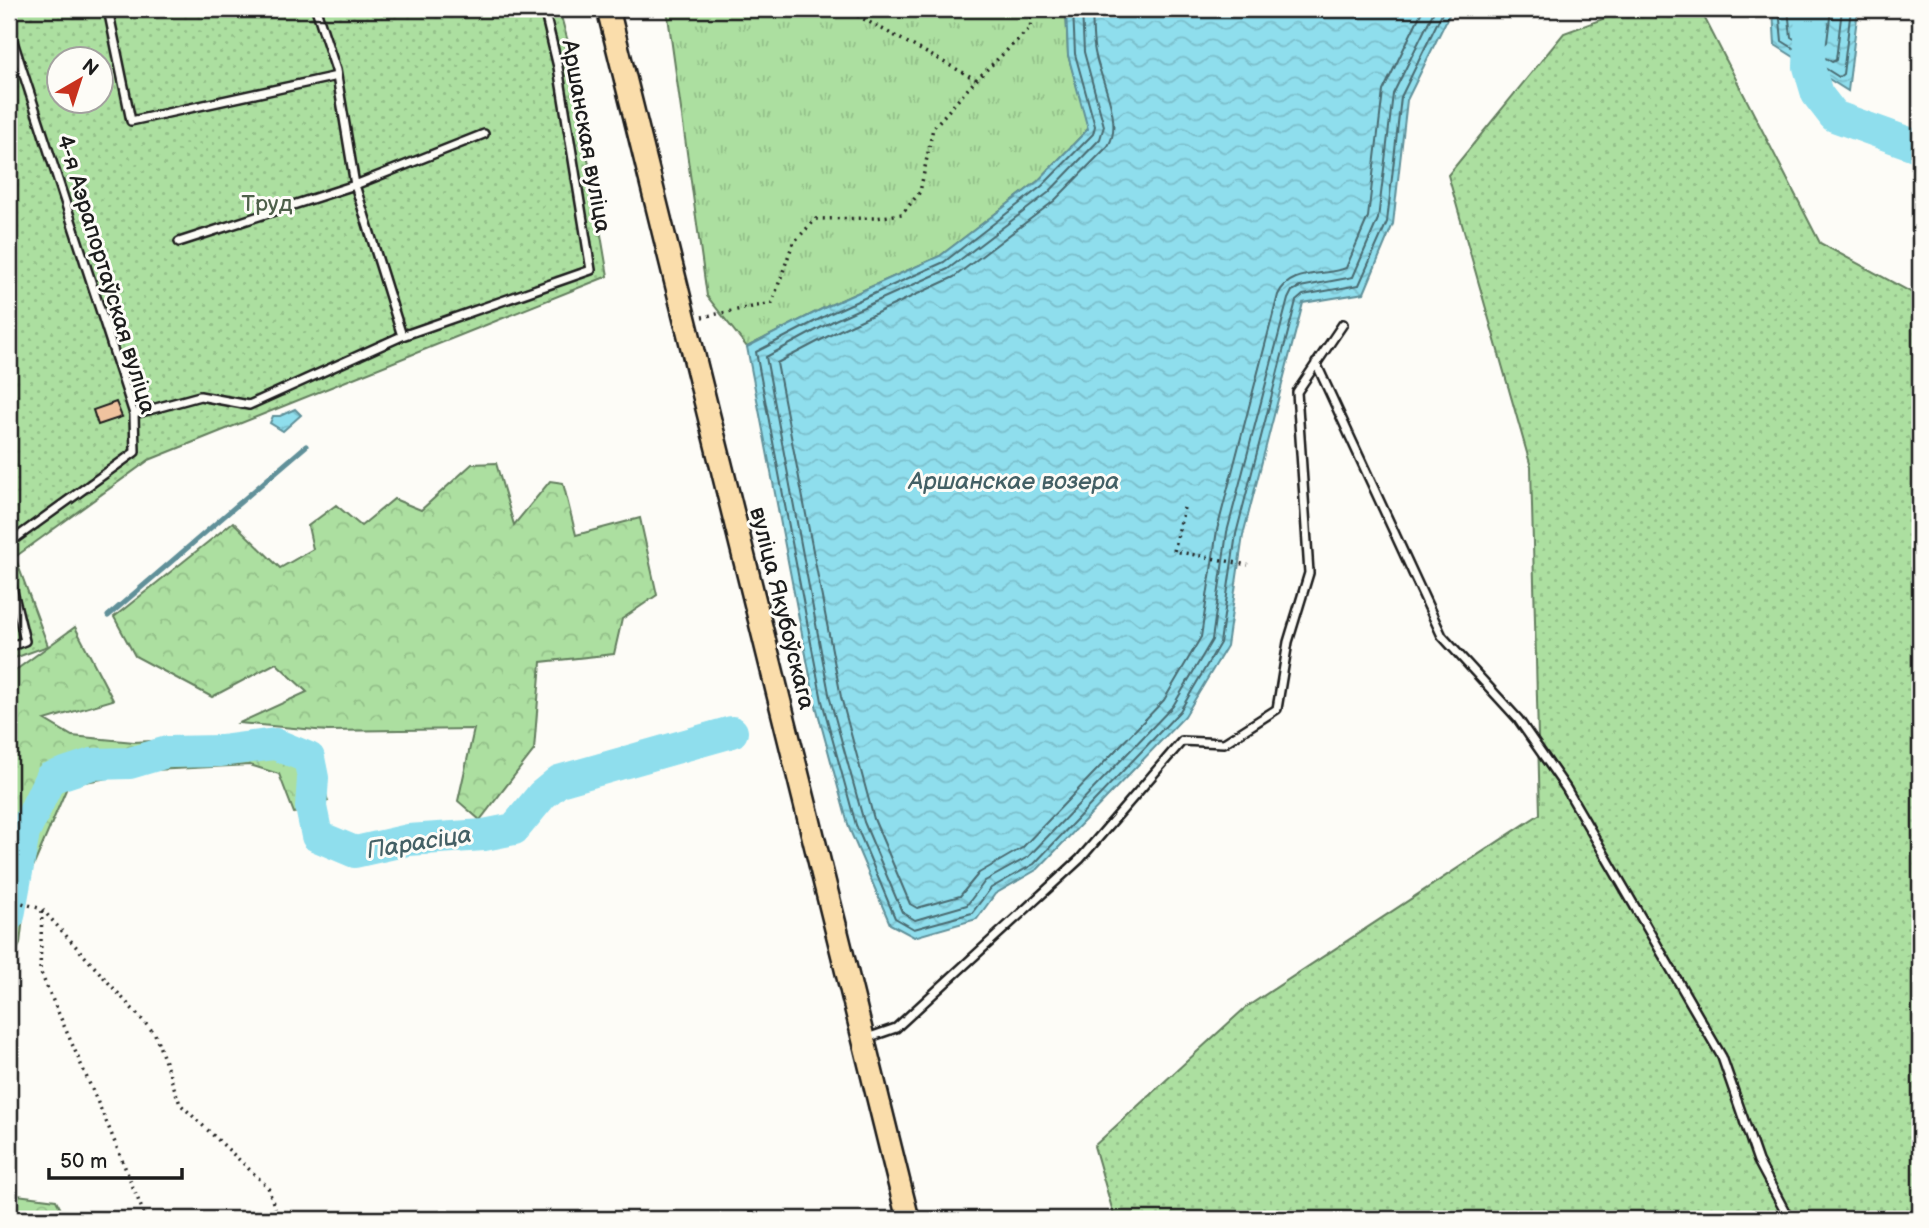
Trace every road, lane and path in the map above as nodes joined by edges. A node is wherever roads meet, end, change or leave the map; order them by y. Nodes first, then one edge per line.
1 (107, 9) edge
2 (316, 9) edge
3 (544, 9) edge
4 (608, 9) edge
5 (845, 9) edge
6 (1033, 9) edge
7 (9, 29) edge
8 (337, 76) junction
9 (976, 80) junction
10 (484, 134) dead end
11 (355, 185) junction
12 (180, 242) dead end
13 (687, 320) junction
14 (1343, 324) dead end
15 (402, 336) junction
16 (1317, 363) junction
17 (134, 414) junction
18 (1184, 508) dead end
19 (9, 543) edge
20 (1248, 565) dead end
21 (9, 575) edge
22 (9, 647) edge
23 (9, 899) edge
24 (43, 909) junction
25 (864, 1040) junction
26 (146, 1219) edge
27 (278, 1219) edge
28 (908, 1219) edge
29 (1789, 1219) edge

1 - 8 lane
2 - 8 lane
3 - 15 lane, Аршанская вуліца
4 - 13 main road, вуліца Якубоўскага
5 - 9 path
6 - 9 path
7 - 17 lane, 4-я Аэрапортаўская вуліца
8 - 11 lane
9 - 13 path
10 - 11 lane
11 - 12 lane
11 - 15 lane
13 - 25 main road, вуліца Якубоўскага
14 - 16 lane
15 - 17 lane
16 - 25 lane
16 - 29 lane
17 - 19 lane, 4-я Аэрапортаўская вуліца
18 - 20 path
21 - 22 lane
23 - 24 path
24 - 26 path
24 - 27 path
25 - 28 main road, вуліца Якубоўскага

